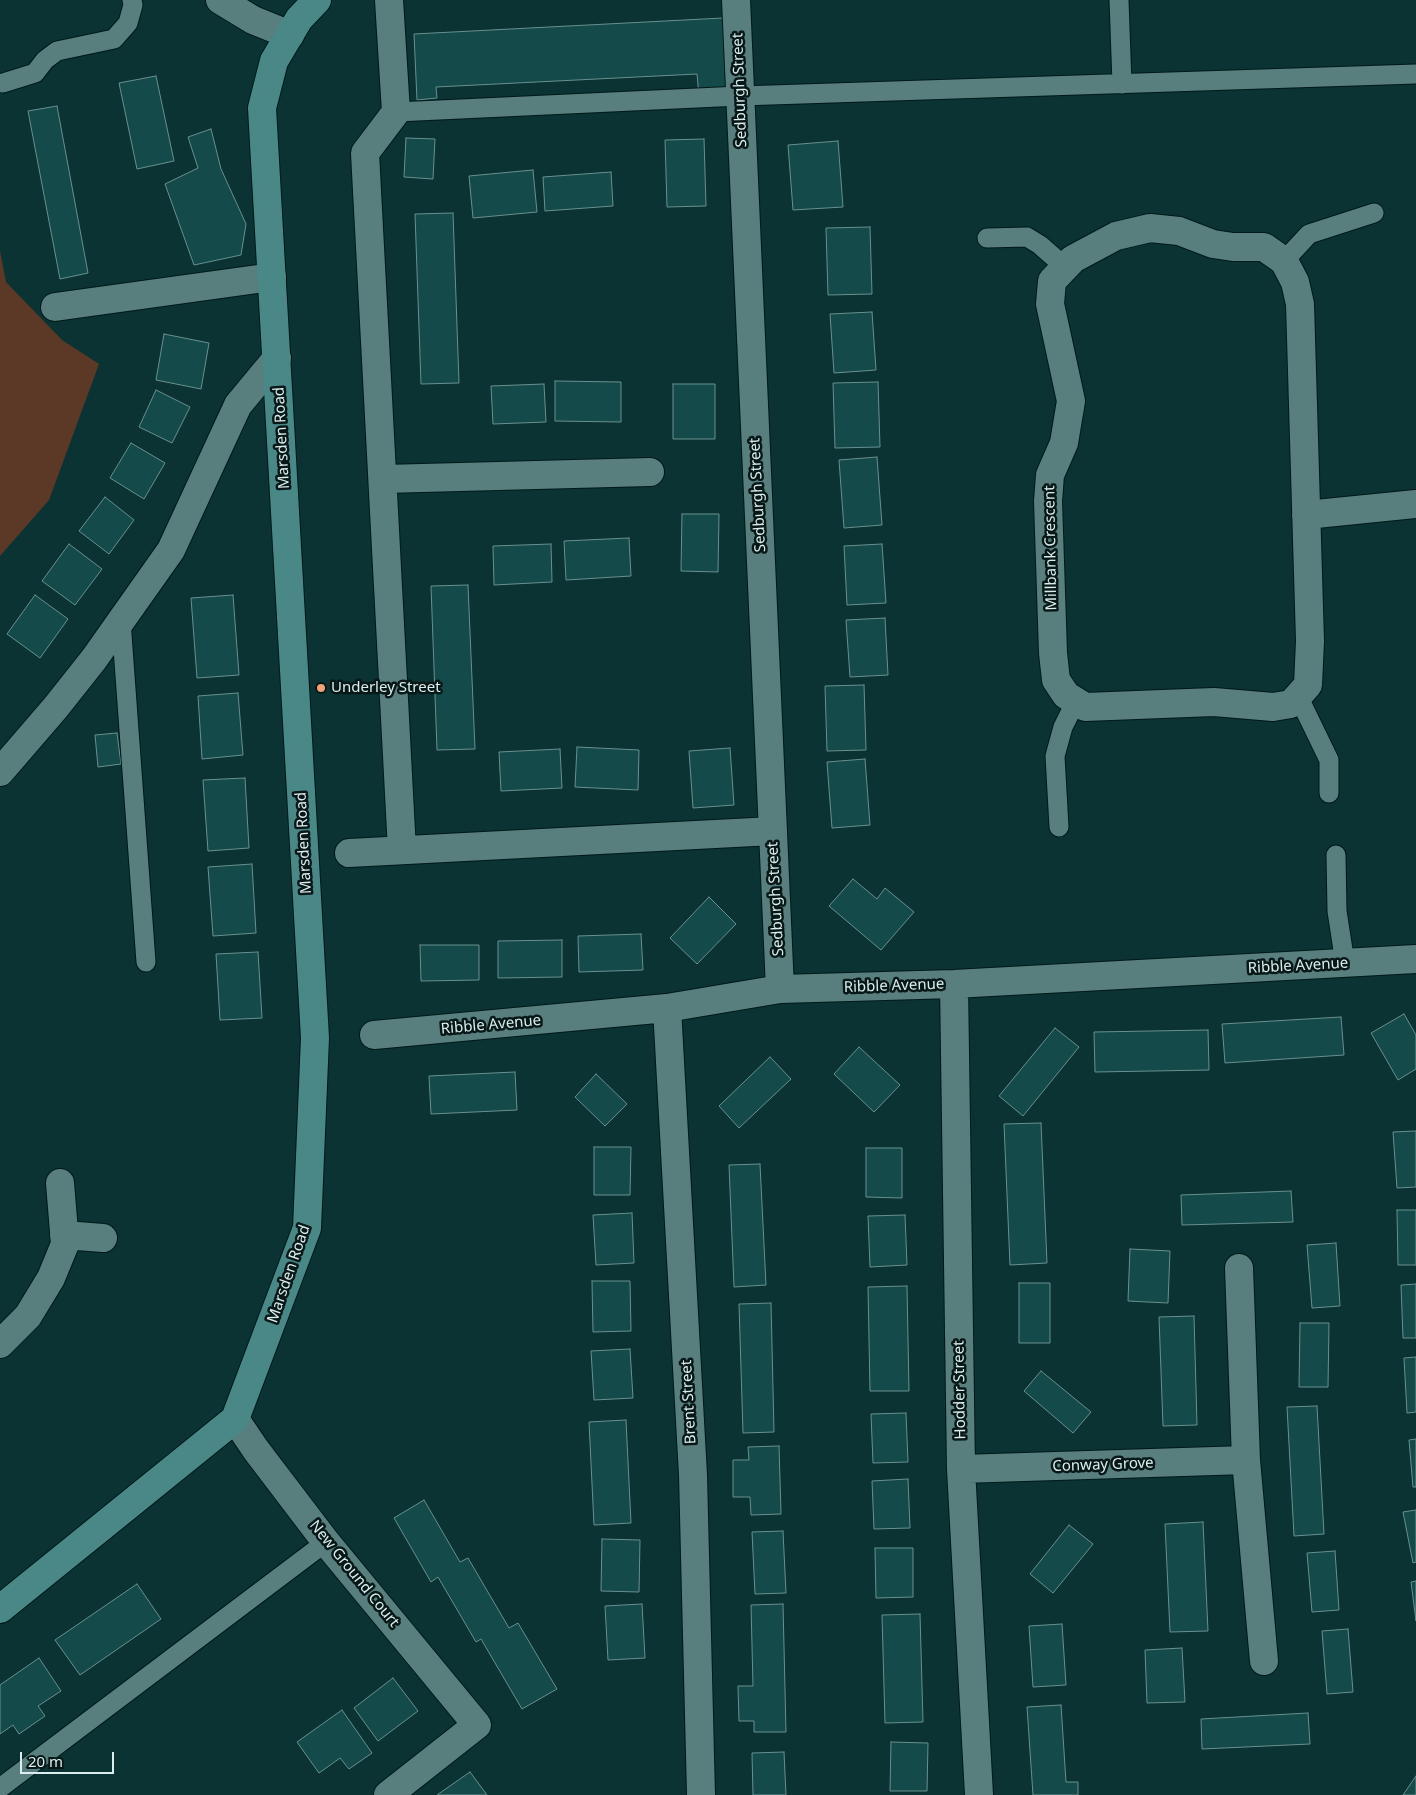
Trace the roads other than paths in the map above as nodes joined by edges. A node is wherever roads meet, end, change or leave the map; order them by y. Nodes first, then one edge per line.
1 (132, 0) edge
2 (220, 0) edge
3 (317, 0) edge
4 (389, 0) edge
5 (736, 0) edge
6 (1119, 0) edge
7 (290, 35) junction
8 (1416, 74) edge
9 (3, 83) dead end
10 (1122, 84) junction
11 (740, 96) junction
12 (396, 112) junction
13 (1374, 214) dead end
14 (987, 238) dead end
15 (1284, 261) junction
16 (1065, 267) junction
17 (272, 277) junction
18 (55, 307) dead end
19 (277, 358) junction
20 (650, 472) dead end
21 (384, 479) junction
22 (1416, 504) edge
23 (1306, 515) junction
24 (121, 621) junction
25 (1298, 696) junction
26 (1076, 701) junction
27 (0, 772) edge
28 (1330, 794) dead end
29 (1059, 827) dead end
30 (773, 831) junction
31 (402, 850) junction
32 (349, 852) dead end
33 (1336, 855) dead end
34 (1416, 959) edge
35 (146, 962) dead end
36 (1345, 963) junction
37 (954, 984) junction
38 (780, 989) junction
39 (667, 1008) junction
40 (374, 1035) dead end
41 (60, 1183) dead end
42 (64, 1235) junction
43 (103, 1238) dead end
44 (1239, 1268) dead end
45 (0, 1344) edge
46 (235, 1419) junction
47 (1246, 1460) junction
48 (961, 1469) junction
49 (326, 1542) junction
50 (0, 1609) edge
51 (1264, 1661) dead end
52 (0, 1788) edge
53 (396, 1793) edge
54 (701, 1795) edge
55 (980, 1795) edge

1 - 9 lane
2 - 7 street
3 - 7 street, Marsden Road
4 - 12 street
5 - 11 street, Sedburgh Street
6 - 10 lane
7 - 17 street, Marsden Road
8 - 10 lane
10 - 11 lane
11 - 12 lane
11 - 30 street, Sedburgh Street
12 - 21 street
13 - 15 lane
14 - 16 lane
15 - 16 street, Millbank Crescent
15 - 23 street, Millbank Crescent
16 - 26 street, Millbank Crescent
17 - 18 street
17 - 19 street, Marsden Road
19 - 24 street
19 - 46 street, Marsden Road
20 - 21 street
21 - 31 street
22 - 23 street
23 - 25 street, Millbank Crescent
24 - 27 street
24 - 35 lane
25 - 26 street
25 - 28 lane
26 - 29 lane
30 - 31 street
30 - 38 street, Sedburgh Street
31 - 32 street
33 - 36 lane
34 - 36 street, Ribble Avenue
36 - 37 street, Ribble Avenue
37 - 38 street, Ribble Avenue
37 - 48 street, Hodder Street
38 - 39 street, Ribble Avenue
39 - 40 street, Ribble Avenue
39 - 54 street, Brent Street
41 - 42 street
42 - 43 street
42 - 45 street
44 - 47 street
46 - 49 street, New Ground Court
46 - 50 street
47 - 48 street, Conway Grove
47 - 51 street
48 - 55 street, Hodder Street
49 - 52 lane
49 - 53 street, New Ground Court

